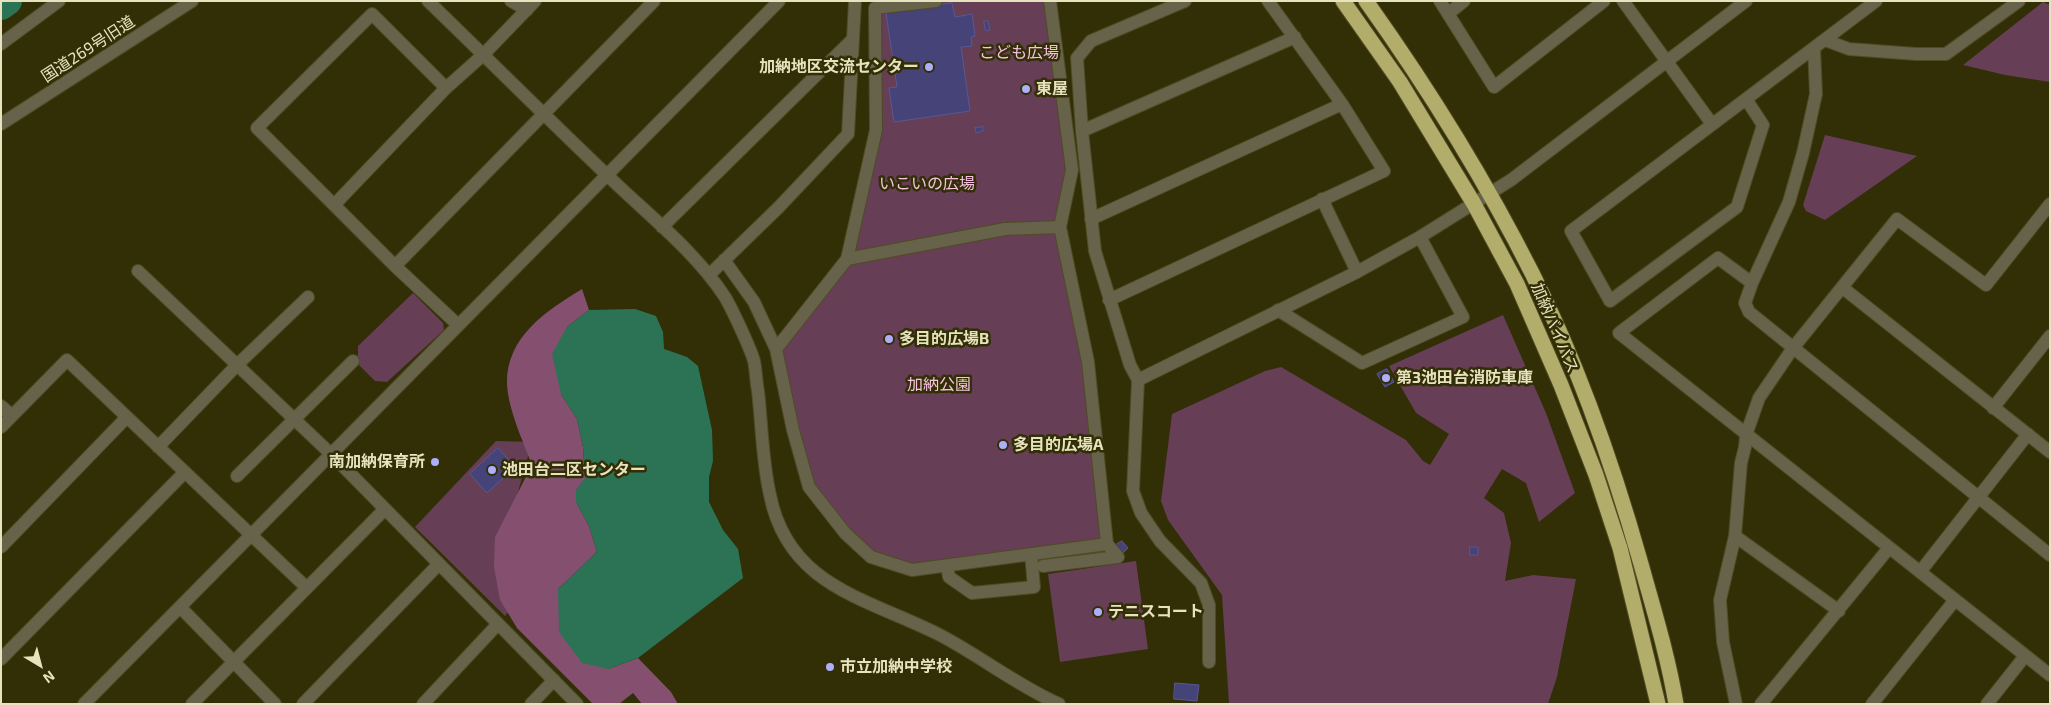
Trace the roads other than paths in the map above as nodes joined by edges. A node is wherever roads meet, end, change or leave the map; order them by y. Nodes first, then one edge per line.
1 (58, 1) edge
2 (192, 1) edge
3 (428, 1) edge
4 (511, 1) edge
5 (654, 1) edge
6 (779, 1) edge
7 (855, 1) edge
8 (936, 1) edge
9 (1050, 1) edge
10 (1184, 1) edge
11 (1268, 1) edge
12 (1343, 1) edge
13 (1366, 1) edge
14 (1440, 1) edge
15 (1464, 1) edge
16 (1604, 1) edge
17 (1623, 1) edge
18 (1746, 1) edge
19 (1876, 1) edge
20 (2019, 1) edge
21 (1165, 4) edge
22 (531, 6) edge
23 (1448, 12) junction
24 (1295, 38) junction
25 (853, 39) junction
26 (1825, 40) junction
27 (1, 44) edge
28 (1814, 48) junction
29 (483, 55) junction
30 (1666, 61) junction
31 (446, 88) junction
32 (1746, 99) junction
33 (1342, 104) junction
34 (544, 113) junction
35 (2, 121) edge
36 (1712, 124) junction
37 (1082, 131) junction
38 (607, 175) junction
39 (1490, 193) junction
40 (1322, 199) junction
41 (335, 204) junction
42 (1474, 204) junction
43 (2050, 204) edge
44 (1091, 219) junction
45 (662, 227) junction
46 (1060, 227) junction
47 (1420, 237) junction
48 (847, 259) junction
49 (724, 260) junction
50 (395, 266) junction
51 (138, 270) dead end
52 (1357, 272) junction
53 (709, 275) junction
54 (1752, 283) junction
55 (1843, 288) junction
56 (308, 297) dead end
57 (1109, 300) junction
58 (1278, 310) junction
59 (458, 325) junction
60 (2050, 336) edge
61 (1793, 348) junction
62 (776, 349) junction
63 (353, 361) dead end
64 (237, 365) junction
65 (1138, 380) junction
66 (1, 406) edge
67 (1993, 408) junction
68 (12, 416) junction
69 (127, 416) junction
70 (294, 420) junction
71 (1, 427) edge
72 (2028, 434) junction
73 (1746, 435) junction
74 (158, 447) junction
75 (2050, 452) edge
76 (331, 454) junction
77 (185, 472) junction
78 (237, 476) dead end
79 (1978, 496) junction
80 (385, 509) junction
81 (251, 535) junction
82 (1735, 536) junction
83 (1107, 544) junction
84 (1, 547) edge
85 (1089, 547) junction
86 (1889, 548) junction
87 (1031, 554) junction
88 (2050, 555) edge
89 (1090, 560) junction
90 (439, 564) junction
91 (947, 566) junction
92 (1043, 566) dead end
93 (1920, 572) junction
94 (307, 588) junction
95 (1955, 600) junction
96 (180, 607) junction
97 (1839, 611) junction
98 (498, 624) junction
99 (2025, 656) junction
100 (1, 659) edge
101 (234, 662) junction
102 (1210, 662) dead end
103 (2050, 675) edge
104 (554, 680) junction
105 (84, 704) edge
106 (192, 704) edge
107 (275, 704) edge
108 (303, 704) edge
109 (422, 704) edge
110 (531, 704) edge
111 (577, 704) edge
112 (1059, 704) edge
113 (1658, 704) edge
114 (1676, 704) edge
115 (1736, 704) edge
116 (1761, 704) edge
117 (1872, 704) edge
118 (1987, 704) edge

1 - 27 street
2 - 35 street, 国道269号旧道
3 - 29 street
4 - 22 street
5 - 34 street
6 - 38 street
7 - 25 street
8 - 48 street
9 - 46 street
10 - 21 street
11 - 24 street
12 - 42 highway, 加納バイパス
13 - 39 highway, 加納バイパス
14 - 23 street
15 - 23 street
16 - 23 street
17 - 30 street
18 - 30 street
19 - 26 street
20 - 26 street
21 - 37 street
22 - 29 street
24 - 33 street
24 - 37 street
25 - 45 street
25 - 49 street
26 - 28 street
28 - 32 street
28 - 54 street
29 - 31 street
29 - 34 street
30 - 36 street
30 - 39 street
31 - 41 street
31 - 41 street
32 - 36 street
32 - 36 street
33 - 40 street
33 - 44 street
34 - 38 street
34 - 50 street
37 - 44 street
38 - 45 street
38 - 59 street
39 - 42 street
39 - 114 highway, 加納バイパス
40 - 52 street
40 - 57 street
41 - 50 street
42 - 47 street
42 - 113 highway, 加納バイパス
43 - 55 street
44 - 57 street
45 - 53 street
46 - 48 street
46 - 83 street
47 - 52 street
47 - 58 street
48 - 62 street
49 - 53 street
49 - 62 street
50 - 59 street
51 - 64 street
52 - 58 street
53 - 112 street
54 - 61 street
54 - 73 street
55 - 61 street
55 - 67 street
56 - 64 street
57 - 65 street
58 - 65 street
59 - 76 street
60 - 67 street
61 - 73 street
61 - 79 street
62 - 91 street
63 - 70 street
64 - 70 street
64 - 74 street
65 - 102 street
66 - 68 street
67 - 72 street
68 - 69 street
68 - 71 street
69 - 74 street
69 - 84 street
70 - 76 street
70 - 78 street
72 - 75 street
72 - 79 street
73 - 82 street
73 - 86 street
74 - 77 street
76 - 80 street
76 - 81 street
77 - 81 street
77 - 100 street
79 - 88 street
79 - 93 street
80 - 90 street
80 - 94 street
81 - 94 street
81 - 96 street
82 - 97 street
82 - 115 street
83 - 85 street
83 - 89 street
85 - 87 street
85 - 89 street
86 - 93 street
86 - 97 street
87 - 91 street
87 - 91 street
89 - 92 street
90 - 98 street
90 - 108 street
93 - 95 street
94 - 101 street
95 - 99 street
95 - 117 street
96 - 101 street
96 - 105 street
97 - 116 street
98 - 104 street
98 - 109 street
99 - 103 street
99 - 118 street
101 - 106 street
101 - 107 street
104 - 110 street
104 - 111 street

